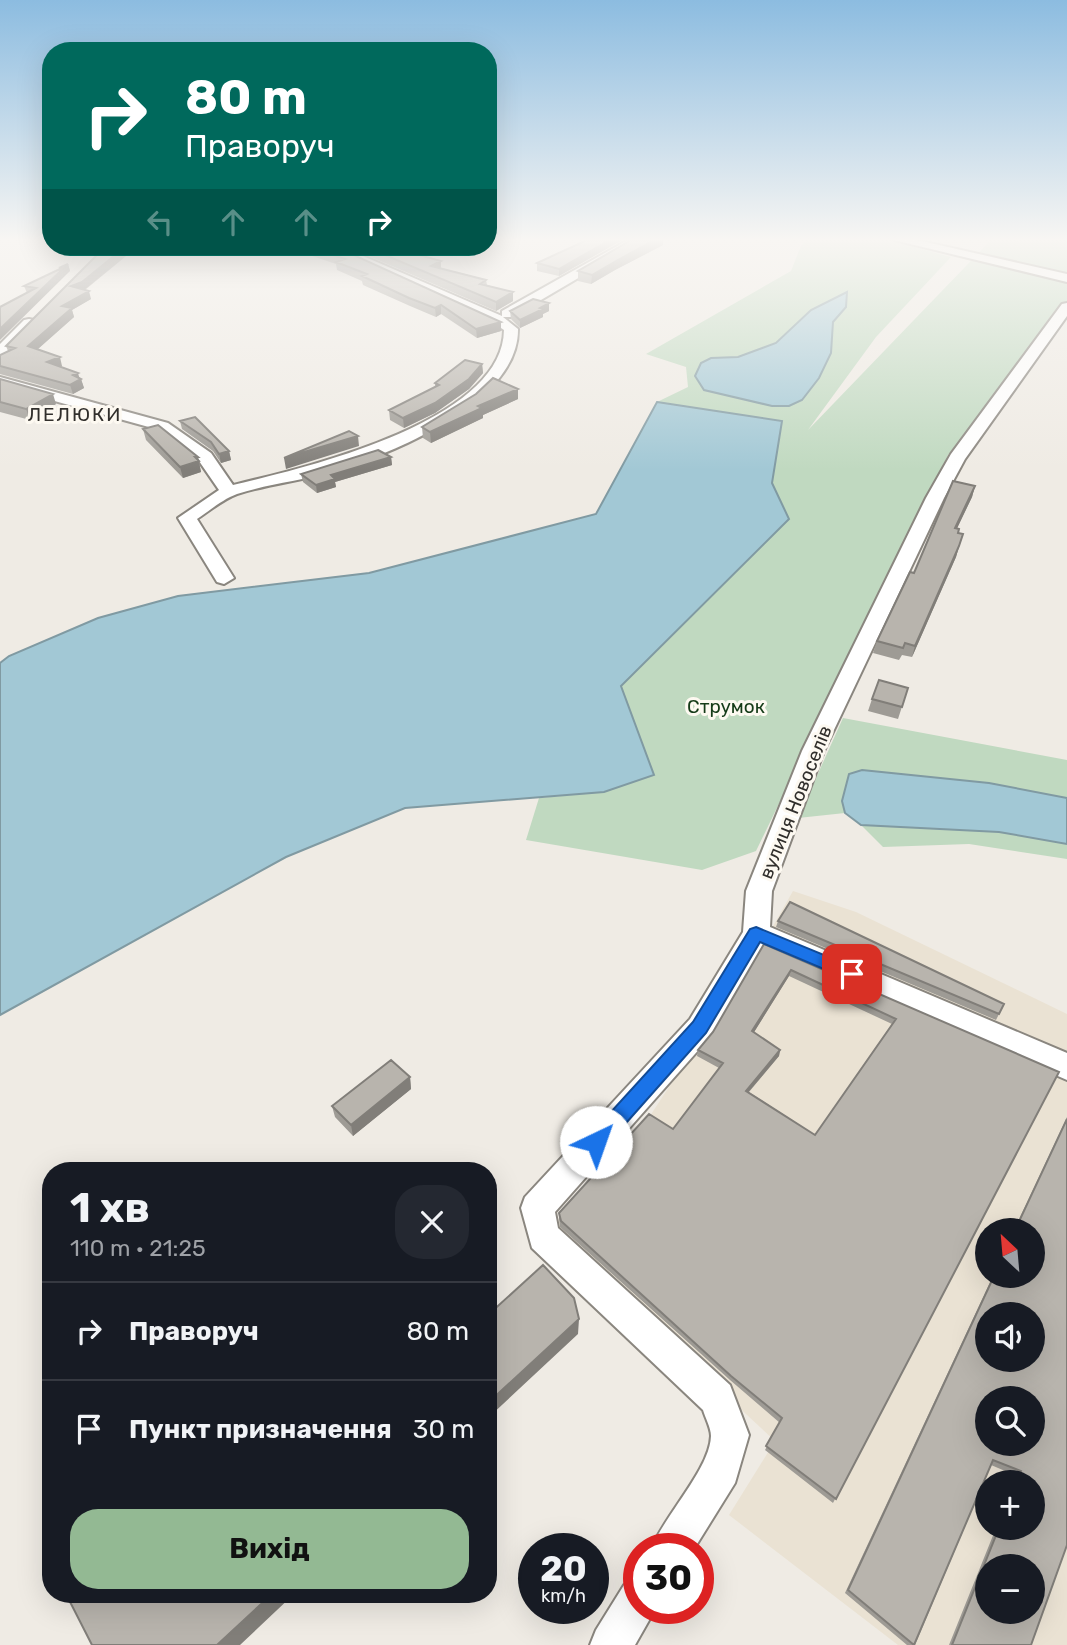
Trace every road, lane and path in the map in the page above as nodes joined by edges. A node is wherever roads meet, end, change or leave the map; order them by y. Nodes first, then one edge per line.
1 (35, 317) edge
2 (492, 317) edge
3 (501, 317) edge
4 (1060, 317) edge
5 (497, 319) junction
6 (0, 352) edge
7 (0, 381) edge
8 (229, 491) junction
9 (224, 578) dead end
10 (756, 933) junction
11 (1067, 1067) edge
12 (681, 1533) edge
13 (624, 1624) edge
14 (611, 1645) edge

1 - 6 street
2 - 5 street
3 - 5 street
4 - 10 street, вулиця Новоселів
5 - 8 street
7 - 8 street
8 - 9 street
10 - 11 street
10 - 12 street, вулиця Новоселів
13 - 14 street

